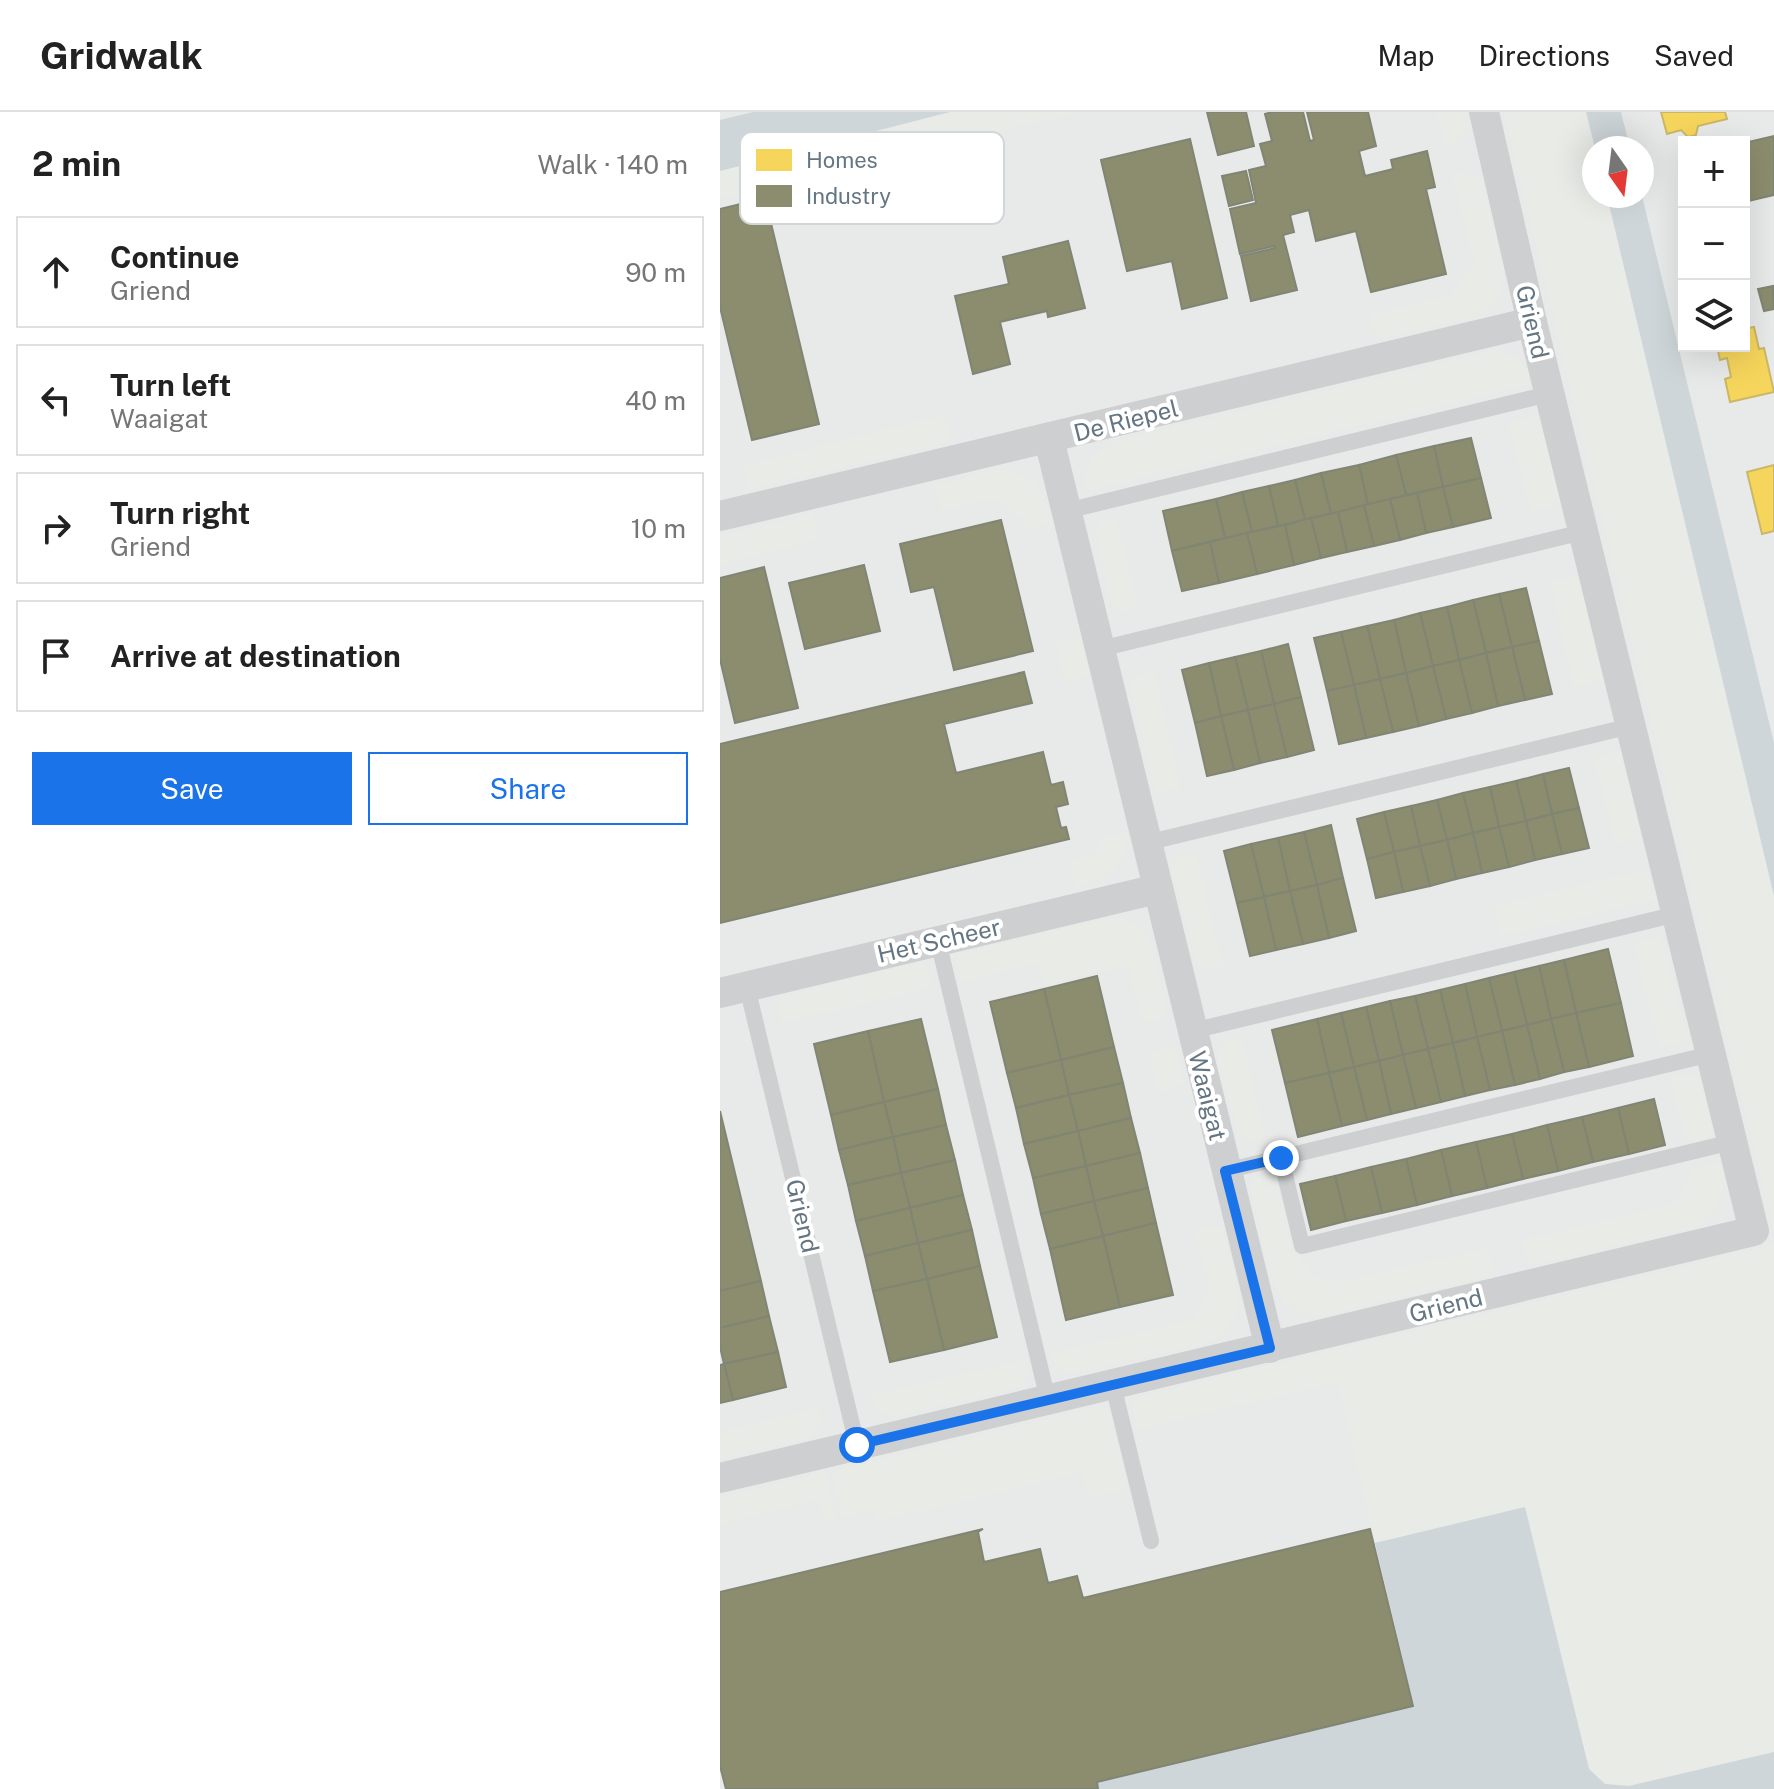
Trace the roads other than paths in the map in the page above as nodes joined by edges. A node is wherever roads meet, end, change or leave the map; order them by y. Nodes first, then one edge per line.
1 (1484, 112) edge
2 (1532, 322) junction
3 (1549, 394) junction
4 (1049, 439) junction
5 (1066, 511) junction
6 (720, 516) edge
7 (1583, 532) junction
8 (1100, 649) junction
9 (1631, 726) junction
10 (1146, 843) junction
11 (1157, 889) junction
12 (1677, 914) junction
13 (938, 941) junction
14 (734, 990) edge
15 (1192, 1031) junction
16 (1711, 1054) junction
17 (1732, 1142) junction
18 (1281, 1158) junction
19 (1225, 1171) junction
20 (1270, 1348) junction
21 (1113, 1385) junction
22 (1048, 1400) junction
23 (857, 1445) junction
24 (720, 1478) edge
25 (1151, 1541) dead end

1 - 2 street, Griend
2 - 3 street, Griend
2 - 4 street, De Riepel
3 - 5 lane
3 - 7 street, Griend
4 - 5 street, Waaigat
4 - 6 street, De Riepel
5 - 8 street, Waaigat
7 - 8 lane
7 - 9 street, Griend
8 - 10 street, Waaigat
9 - 10 lane
9 - 12 street, Griend
10 - 11 street, Waaigat
11 - 13 street, Het Scheer
11 - 15 street, Waaigat
12 - 15 lane
12 - 16 street, Griend
13 - 14 street, Het Scheer
13 - 22 lane
14 - 23 lane, Griend
15 - 19 street, Waaigat
16 - 17 street, Griend
16 - 18 lane
17 - 18 lane
17 - 20 street, Griend
18 - 19 lane
19 - 20 street, Waaigat
20 - 21 street, Griend
21 - 22 street, Griend
21 - 25 lane
22 - 23 street, Griend
23 - 24 street, Griend

